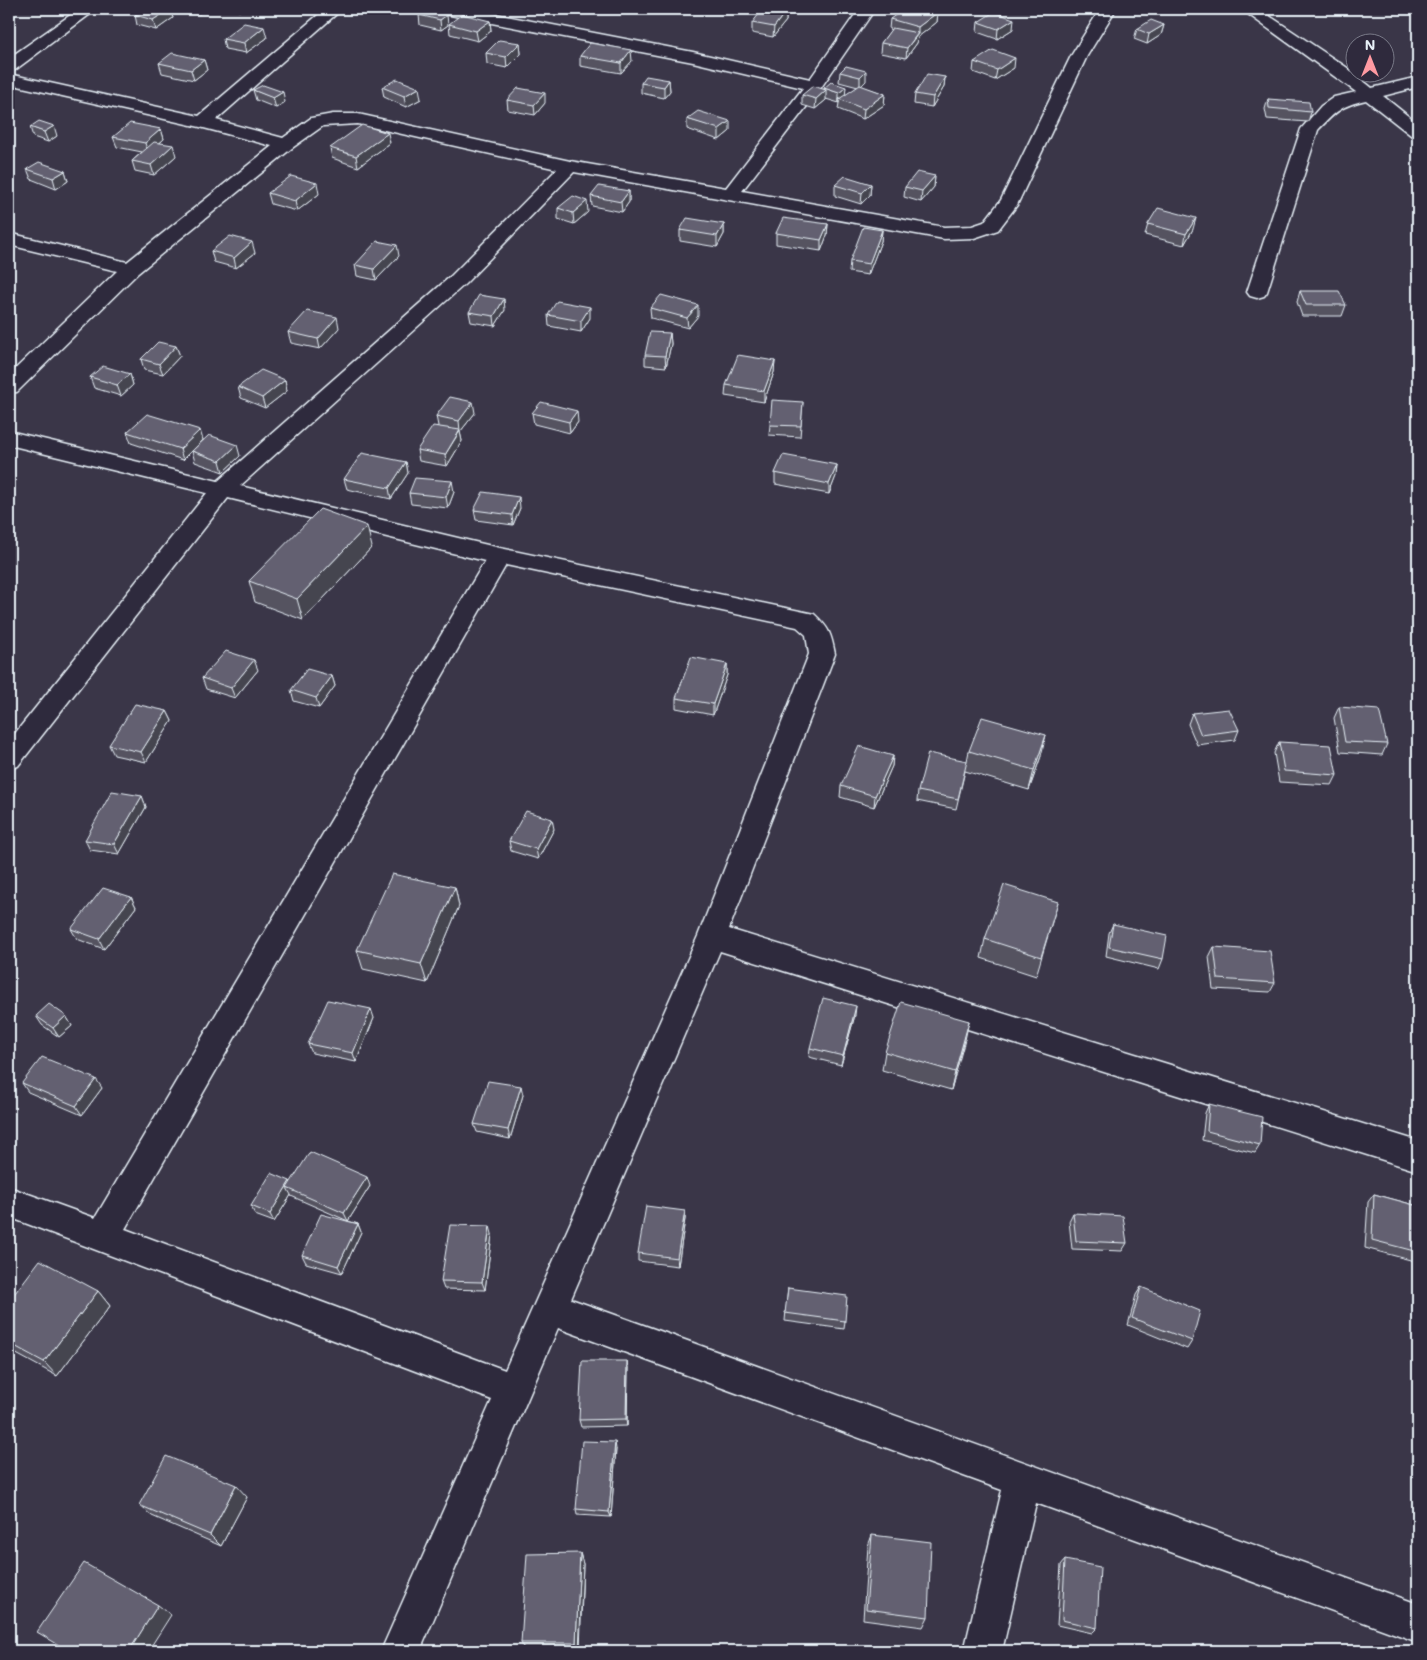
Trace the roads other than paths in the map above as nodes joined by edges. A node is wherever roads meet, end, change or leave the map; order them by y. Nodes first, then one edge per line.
1 (90, 9) edge
2 (334, 9) edge
3 (445, 9) edge
4 (867, 9) edge
5 (1108, 9) edge
6 (1249, 9) edge
7 (9, 66) edge
8 (9, 78) edge
9 (1418, 82) edge
10 (814, 84) junction
11 (1369, 94) junction
12 (203, 122) junction
13 (1418, 132) edge
14 (286, 144) junction
15 (570, 166) junction
16 (730, 195) junction
17 (9, 239) edge
18 (130, 269) junction
19 (1257, 292) dead end
20 (9, 387) edge
21 (9, 438) edge
22 (223, 489) junction
23 (500, 556) junction
24 (9, 759) edge
25 (712, 936) junction
26 (1418, 1156) edge
27 (9, 1202) edge
28 (102, 1237) junction
29 (550, 1308) junction
30 (515, 1390) junction
31 (1023, 1480) junction
32 (1418, 1623) edge
33 (400, 1651) edge
34 (983, 1651) edge

1 - 7 street
2 - 12 street
3 - 10 street
4 - 10 street
5 - 16 street
6 - 11 street
8 - 12 street
9 - 11 street
10 - 16 street
11 - 13 street
11 - 19 street
12 - 14 street
14 - 15 street
14 - 18 street
15 - 16 street
15 - 22 street
17 - 18 street
18 - 20 street
21 - 22 street
22 - 23 street
22 - 24 street
23 - 25 street
23 - 28 street
25 - 26 street
25 - 29 street
27 - 28 street
28 - 30 street
29 - 30 street
29 - 31 street
30 - 33 street
31 - 32 street
31 - 34 street

